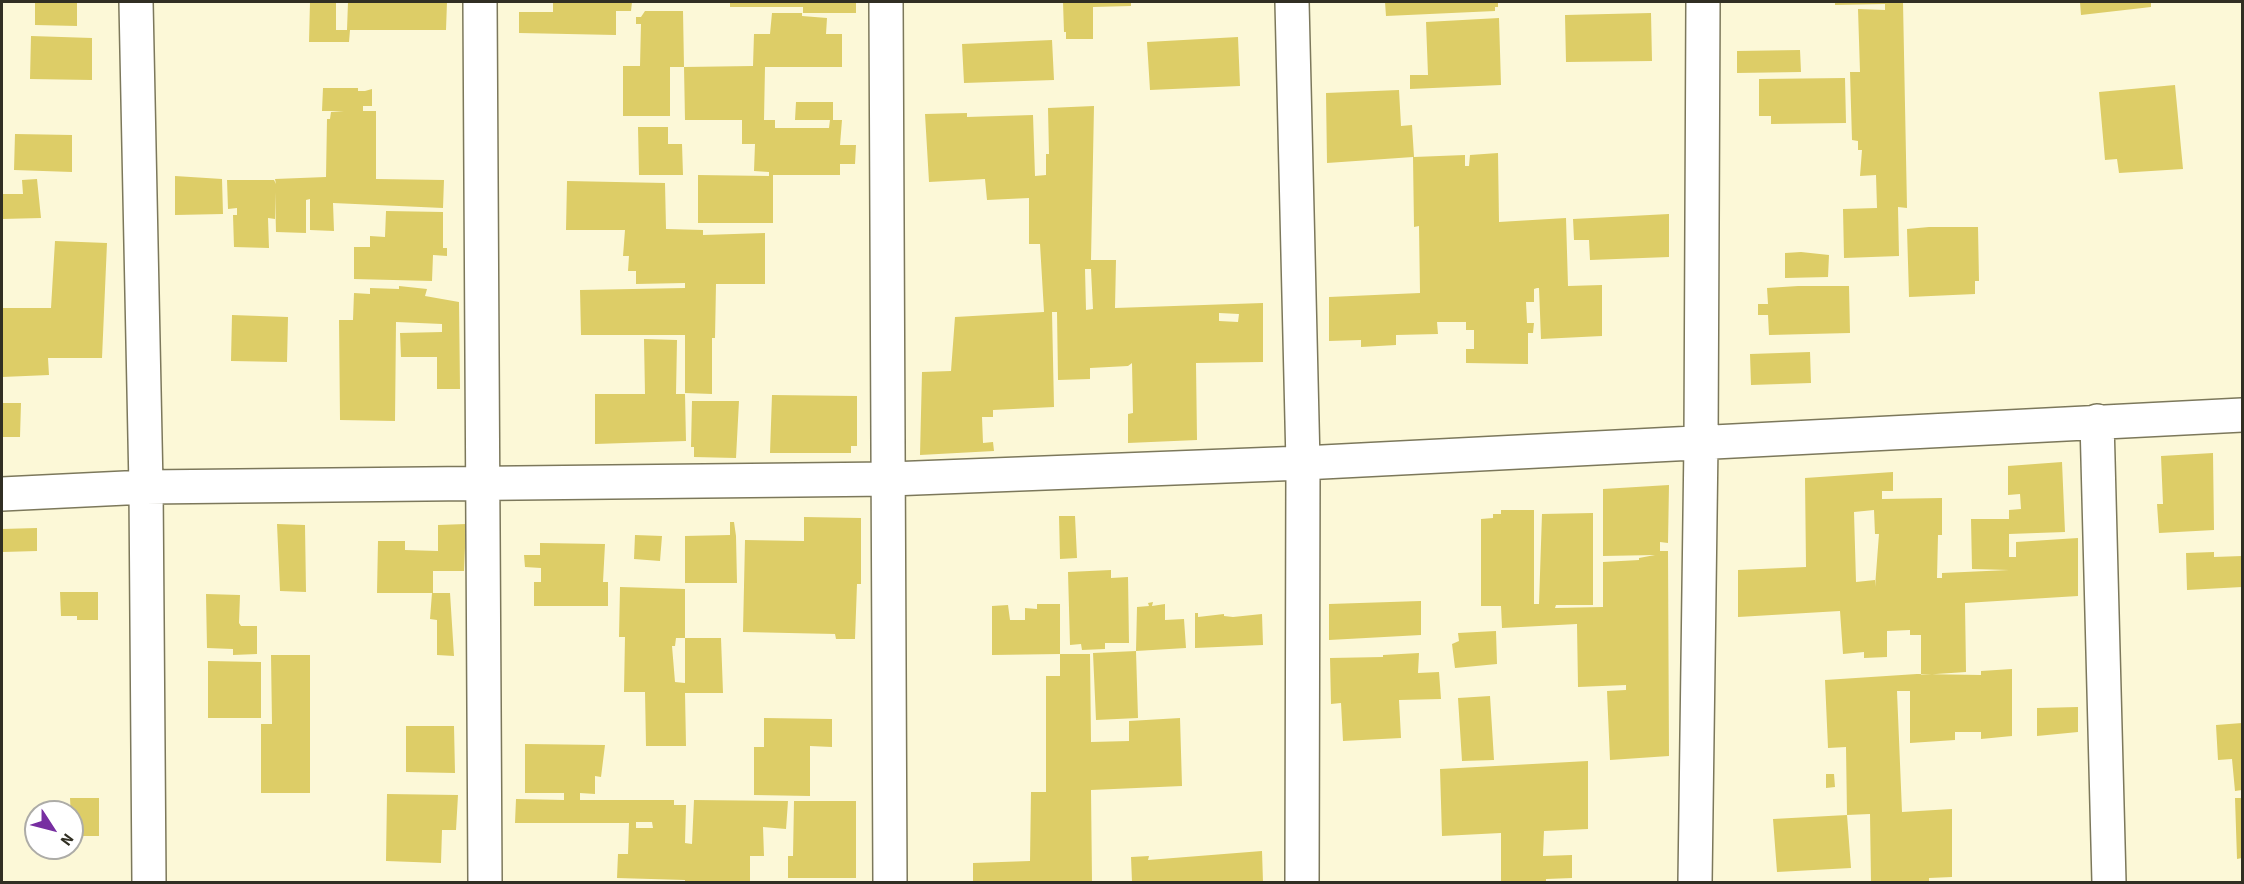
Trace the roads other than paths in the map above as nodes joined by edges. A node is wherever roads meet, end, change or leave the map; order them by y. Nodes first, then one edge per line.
1 (136, 2) edge
2 (480, 2) edge
3 (886, 2) edge
4 (1292, 2) edge
5 (1703, 2) edge
6 (2242, 415) edge
7 (2097, 421) junction
8 (1701, 443) junction
9 (1304, 463) junction
10 (890, 479) junction
11 (484, 483) junction
12 (146, 487) junction
13 (2, 494) edge
14 (149, 882) edge
15 (485, 882) edge
16 (890, 882) edge
17 (1302, 882) edge
18 (1695, 882) edge
19 (2109, 882) edge

1 - 12 street
2 - 11 street
3 - 10 street
4 - 9 street
5 - 8 street
6 - 7 street
7 - 8 street
7 - 19 street
8 - 9 street
8 - 18 street
9 - 10 street
9 - 17 street
10 - 11 street
10 - 16 street
11 - 12 street
11 - 15 street
12 - 13 street
12 - 14 street

